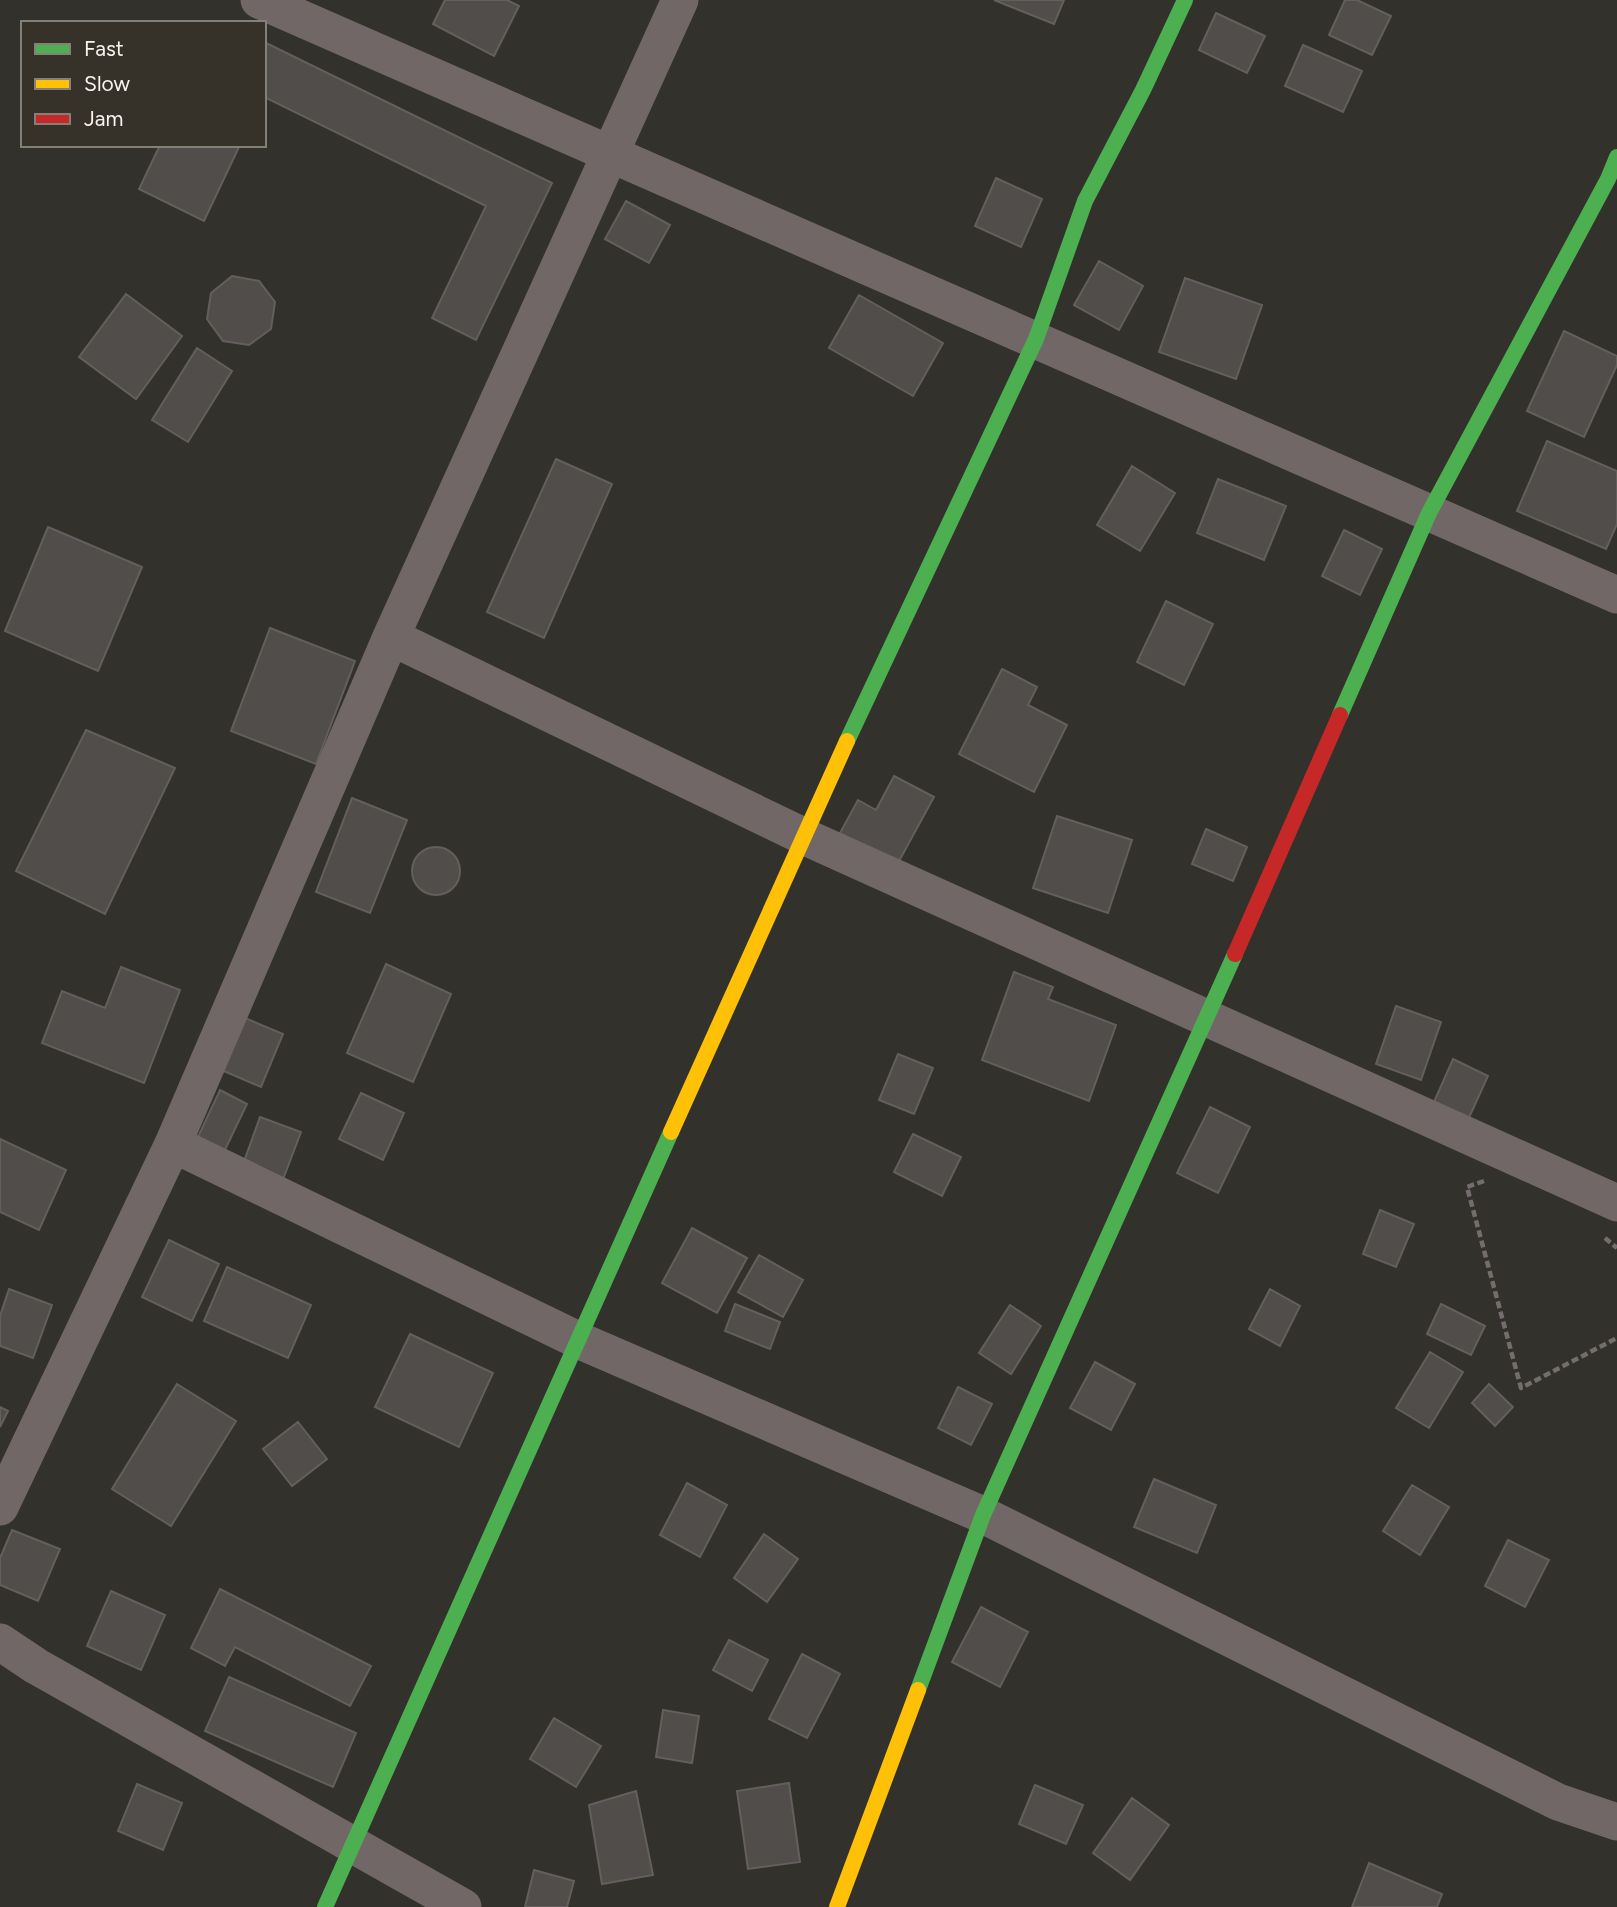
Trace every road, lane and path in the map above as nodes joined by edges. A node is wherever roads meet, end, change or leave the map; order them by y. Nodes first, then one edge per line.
1 (260, 0) edge
2 (680, 0) edge
3 (1185, 0) edge
4 (610, 153) junction
5 (1617, 157) edge
6 (1036, 339) junction
7 (1429, 513) junction
8 (1617, 595) edge
9 (391, 637) junction
10 (803, 836) junction
11 (1206, 1019) junction
12 (173, 1144) junction
13 (1490, 1180) dead end
14 (1607, 1217) edge
15 (1617, 1248) edge
16 (1617, 1339) edge
17 (578, 1340) junction
18 (0, 1507) edge
19 (983, 1515) junction
20 (0, 1642) edge
21 (1617, 1822) edge
22 (353, 1844) junction
23 (325, 1907) edge
24 (464, 1907) edge
25 (837, 1907) edge

1 - 4 street
2 - 4 street
3 - 6 street
4 - 6 street
4 - 9 street
5 - 7 street
6 - 7 street
6 - 10 street
7 - 8 street
7 - 11 street
9 - 10 street
9 - 12 street
10 - 11 street
10 - 17 street
11 - 14 street
11 - 19 street
12 - 17 street
12 - 18 street
13 - 16 path
14 - 15 path
17 - 19 street
17 - 22 street
19 - 21 street
19 - 25 street
20 - 22 street
22 - 23 street
22 - 24 street

